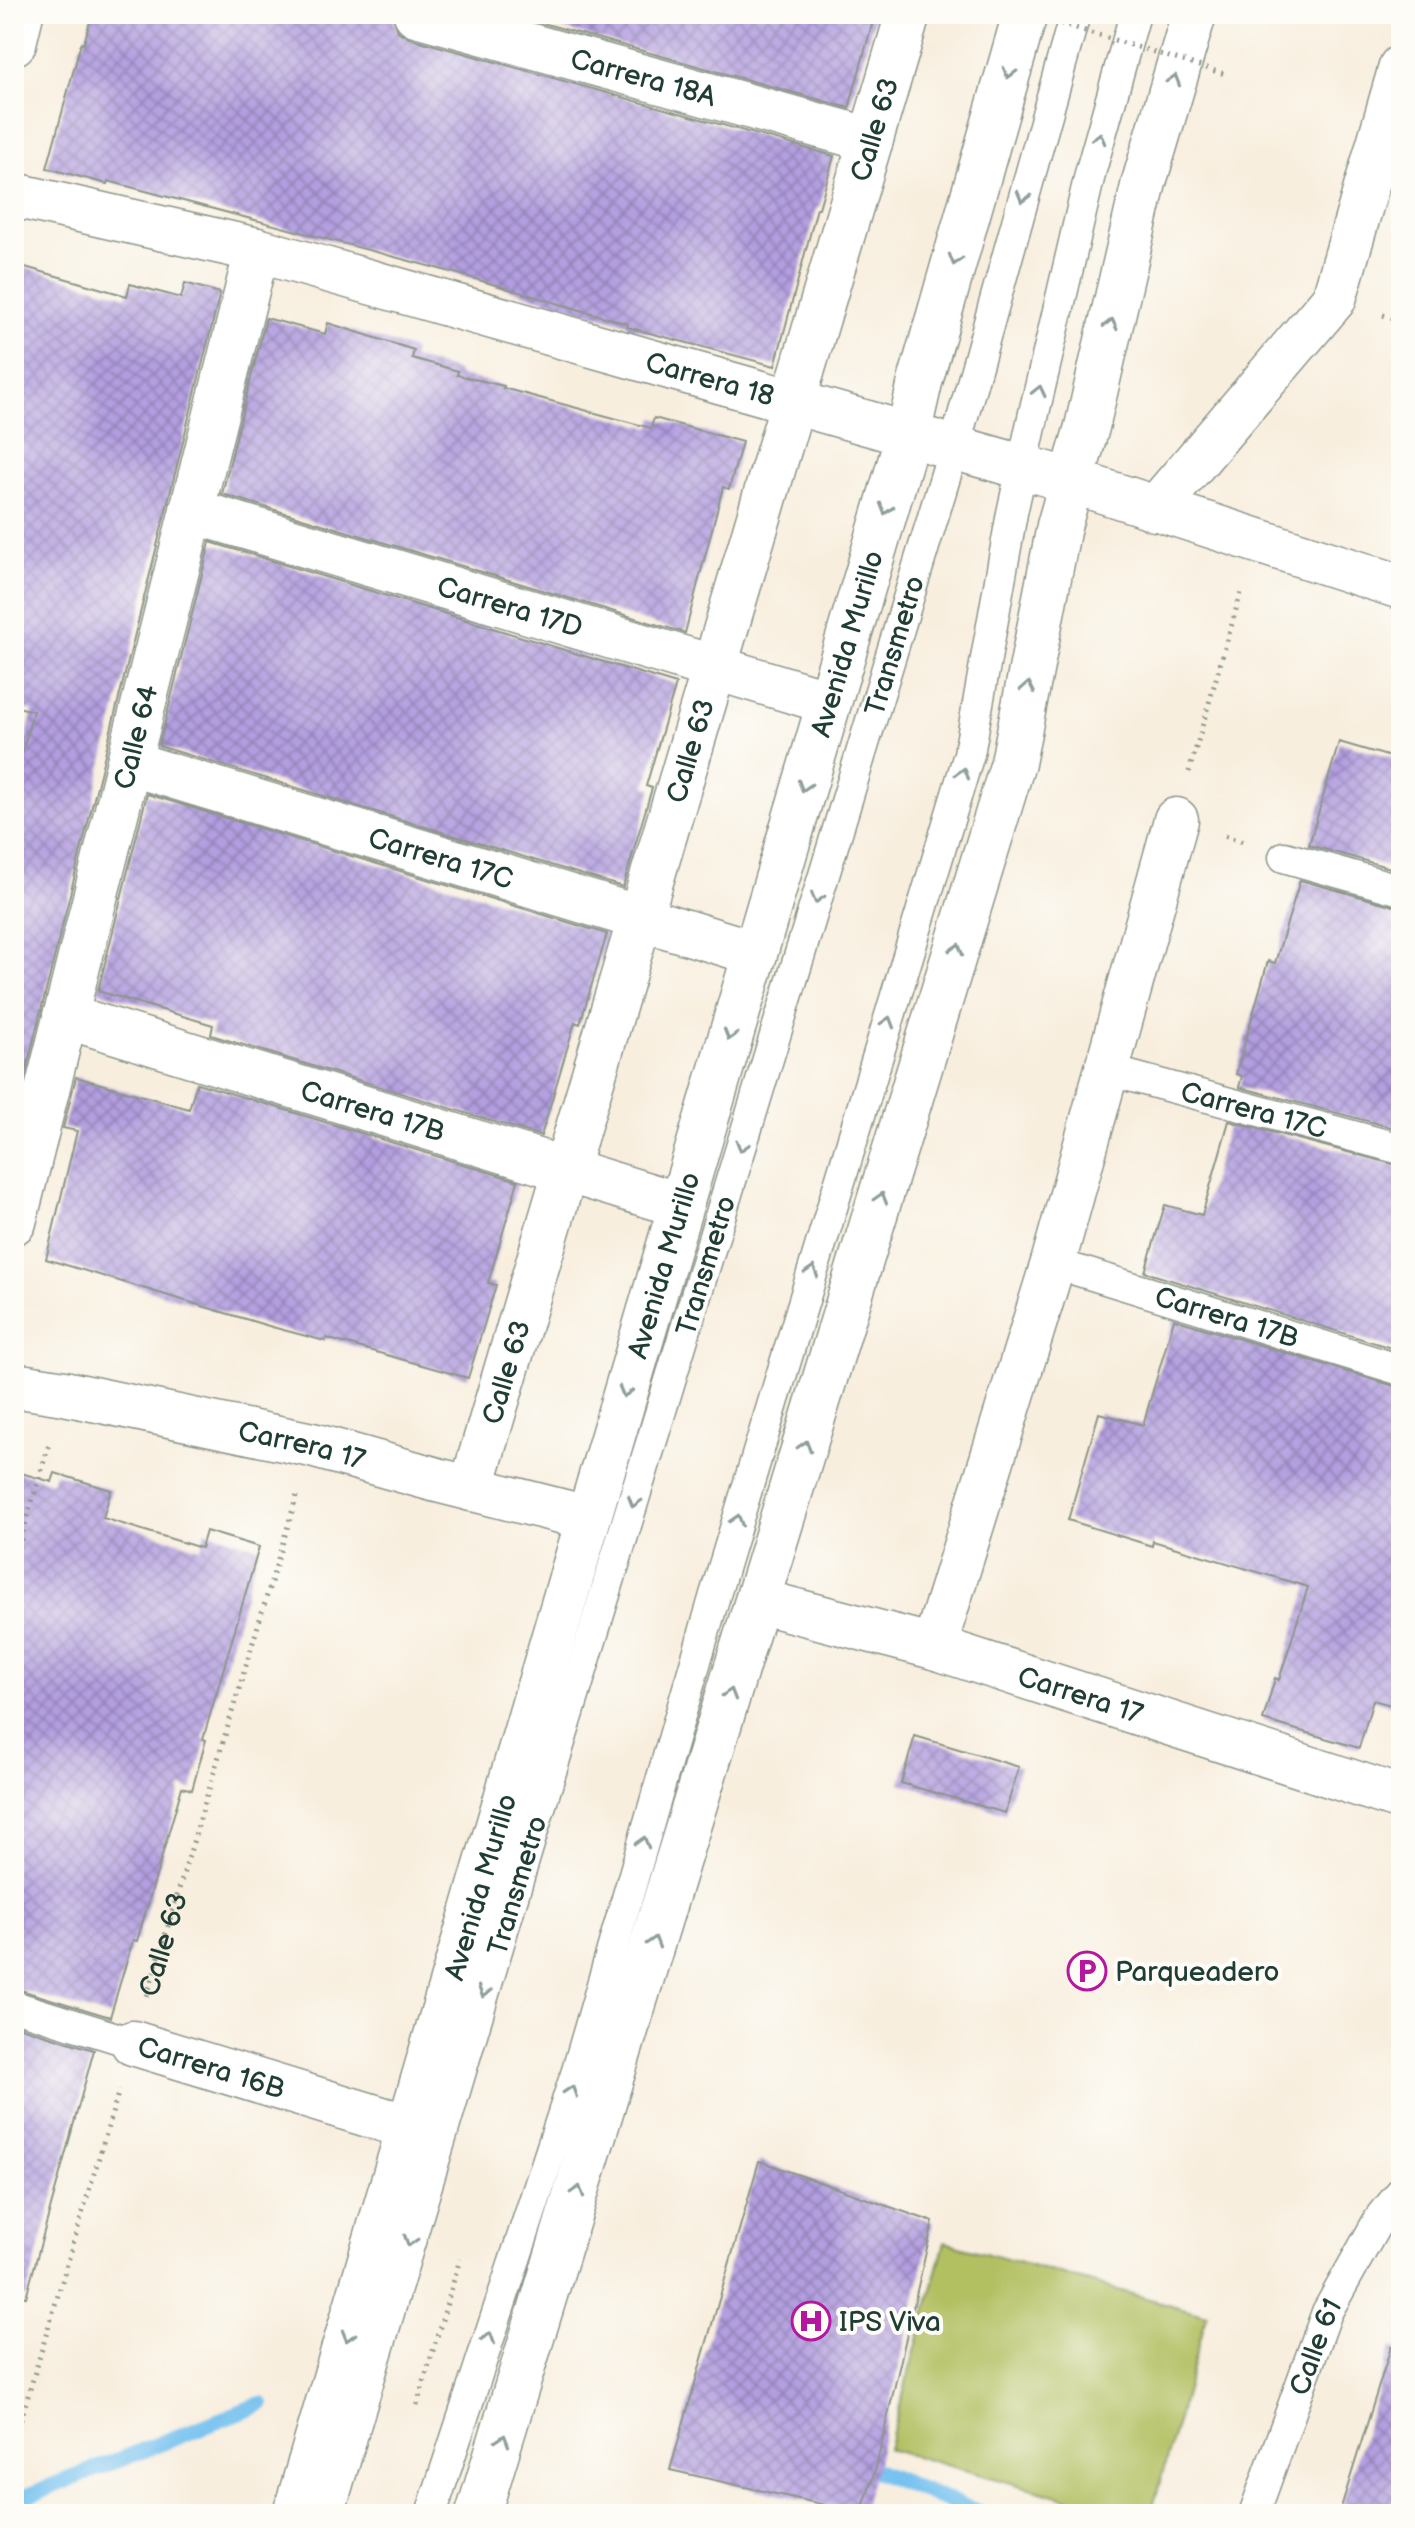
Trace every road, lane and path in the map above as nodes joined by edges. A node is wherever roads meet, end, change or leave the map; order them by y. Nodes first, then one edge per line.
1 (21, 14) edge
2 (416, 14) edge
3 (908, 14) edge
4 (1028, 14) edge
5 (1075, 14) edge
6 (1135, 14) edge
7 (1194, 14) edge
8 (14, 43) edge
9 (1401, 67) edge
10 (1228, 75) dead end
11 (871, 140) junction
12 (14, 195) edge
13 (257, 250) junction
14 (793, 402) junction
15 (908, 435) junction
16 (954, 448) junction
17 (1022, 467) junction
18 (1072, 481) junction
19 (1155, 509) junction
20 (192, 511) junction
21 (1255, 542) junction
22 (1401, 587) edge
23 (714, 667) junction
24 (829, 702) junction
25 (129, 763) junction
26 (1176, 820) junction
27 (1284, 857) joint
28 (1401, 890) edge
29 (641, 918) junction
30 (755, 953) junction
31 (65, 1016) junction
32 (1107, 1070) junction
33 (1401, 1149) edge
34 (21, 1162) edge
35 (565, 1170) junction
36 (680, 1205) junction
37 (14, 1222) edge
38 (1053, 1263) junction
39 (1401, 1370) edge
40 (14, 1385) edge
41 (64, 1393) junction
42 (312, 1445) junction
43 (471, 1489) junction
44 (588, 1518) junction
45 (14, 1563) edge
46 (758, 1601) junction
47 (934, 1647) junction
48 (1401, 1798) edge
49 (14, 2006) edge
50 (133, 2043) junction
51 (408, 2127) junction
52 (1401, 2192) edge
53 (460, 2259) dead end
54 (416, 2407) dead end
55 (14, 2443) edge
56 (295, 2514) edge
57 (329, 2514) edge
58 (431, 2514) edge
59 (478, 2514) edge
60 (1254, 2514) edge

1 - 8 street
2 - 11 street, Carrera 18A
3 - 11 street, Calle 63
4 - 10 path, bridge
4 -> 15 street, Avenida Murillo
5 -> 16 lane, Transmetro
17 -> 6 lane
18 -> 7 street
9 - 19 street
11 - 14 street, Calle 63
12 - 13 street, Carrera 18
13 - 14 street, Carrera 18
13 - 20 street, Calle 64
14 - 15 street, Carrera 18
14 - 23 street, Calle 63
15 - 16 street, Carrera 18
15 -> 24 street, Avenida Murillo
16 - 17 street, Carrera 18
16 -> 57 lane, Transmetro
17 - 18 street, Carrera 18
58 -> 17 lane
18 - 19 street, Carrera 18
46 -> 18 street
19 - 21 street, Carrera 18
20 - 23 street, Carrera 17D
20 - 25 street, Calle 64
21 - 22 street, Carrera 18
21 - 26 path
23 - 24 street, Carrera 17D
23 - 29 street, Calle 63
24 -> 30 street, Avenida Murillo
25 - 29 street, Carrera 17C
25 - 31 street, Calle 64
26 - 27 path
26 - 32 street
27 - 28 lane
29 - 30 street, Carrera 17C
29 - 35 street, Calle 63
30 -> 36 street, Avenida Murillo
31 - 34 street, Calle 64
31 - 35 street, Carrera 17B
32 - 33 lane, Carrera 17C
32 - 38 street
34 - 37 street, Calle 64
35 - 36 street, Carrera 17B
35 - 43 street, Calle 63
36 -> 44 street, Avenida Murillo
38 - 39 lane, Carrera 17B
38 - 47 street
40 - 41 street, Carrera 17
41 - 42 street, Carrera 17
41 - 45 path
42 - 43 street, Carrera 17
42 - 50 path, Calle 63
43 - 44 street, Carrera 17
44 - 51 street, Avenida Murillo
46 - 47 street, Carrera 17
59 -> 46 street
47 - 48 street, Carrera 17
49 - 50 lane, Carrera 16B
50 - 51 street, Carrera 16B
50 - 55 path, Calle 63
51 -> 56 street, Avenida Murillo
52 - 60 lane, Calle 61
53 - 54 path

